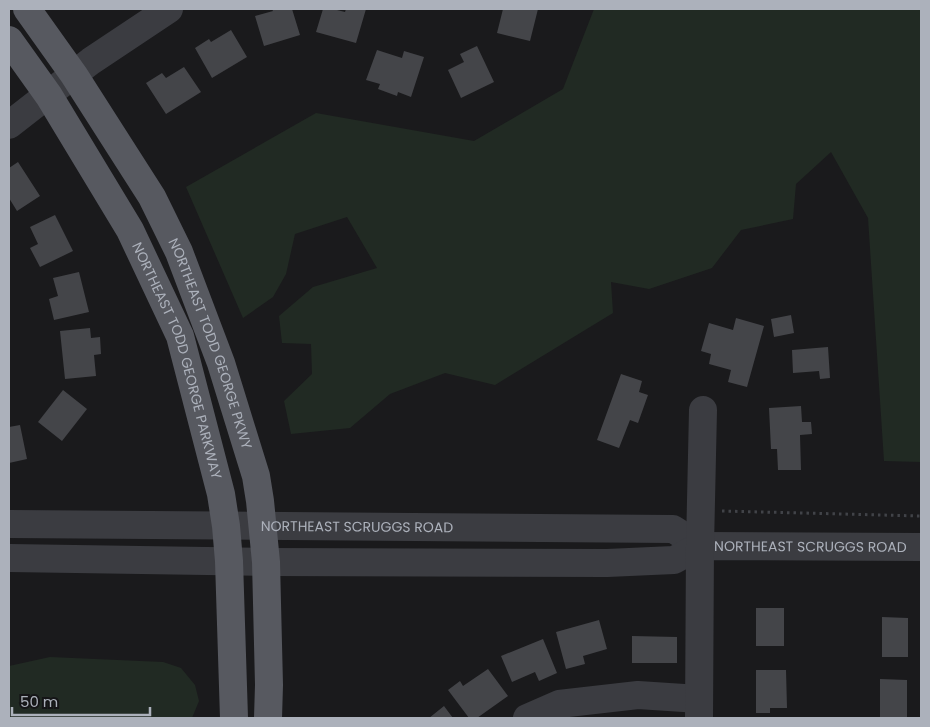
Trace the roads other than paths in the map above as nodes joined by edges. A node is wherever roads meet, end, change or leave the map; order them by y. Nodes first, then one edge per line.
1 (27, 9) edge
2 (169, 9) edge
3 (9, 40) edge
4 (74, 75) junction
5 (49, 96) junction
6 (9, 125) edge
7 (703, 410) dead end
8 (9, 524) edge
9 (226, 526) junction
10 (263, 526) junction
11 (700, 546) junction
12 (921, 547) edge
13 (9, 558) edge
14 (229, 561) junction
15 (266, 562) junction
16 (699, 708) edge
17 (234, 718) edge
18 (268, 718) edge
19 (527, 718) edge

1 - 4 main road, NORTHEAST TODD GEORGE PKWY
2 - 4 street
3 - 5 main road, NORTHEAST TODD GEORGE PARKWAY
4 - 5 street
4 - 10 main road, NORTHEAST TODD GEORGE PKWY
5 - 6 street
5 - 9 main road, NORTHEAST TODD GEORGE PARKWAY
7 - 11 street
8 - 9 street, NORTHEAST SCRUGGS ROAD
9 - 10 street, NORTHEAST SCRUGGS ROAD
9 - 14 main road, NORTHEAST TODD GEORGE PARKWAY
10 - 11 street, NORTHEAST SCRUGGS ROAD
10 - 15 main road, NORTHEAST TODD GEORGE PKWY
11 - 12 street, NORTHEAST SCRUGGS ROAD
11 - 15 street, NORTHEAST SCRUGGS ROAD
11 - 16 street
13 - 14 street, NORTHEAST SCRUGGS ROAD
14 - 15 street, NORTHEAST SCRUGGS ROAD
14 - 17 main road, NORTHEAST TODD GEORGE PARKWAY
15 - 18 main road, NORTHEAST TODD GEORGE PKWY
16 - 19 street

